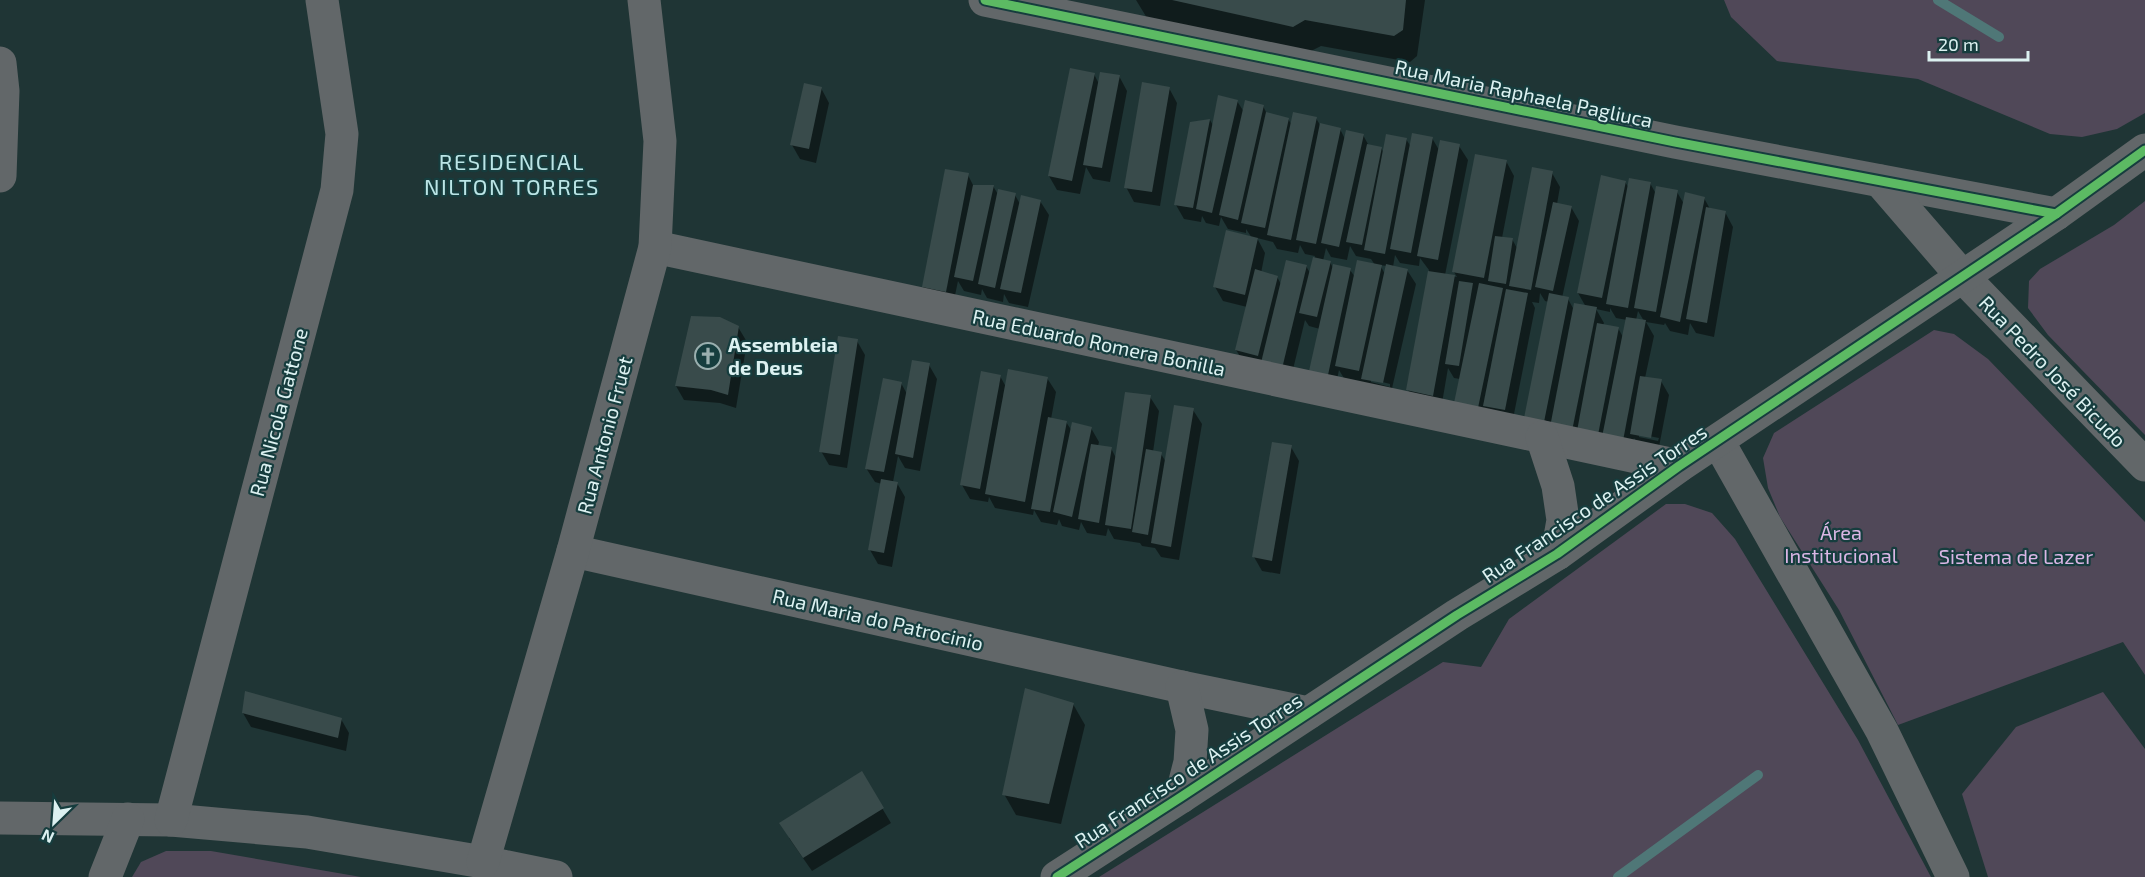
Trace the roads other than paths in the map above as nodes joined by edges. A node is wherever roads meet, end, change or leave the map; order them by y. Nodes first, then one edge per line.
1 (322, 0) edge
2 (644, 0) edge
3 (985, 0) edge
4 (0, 63) edge
5 (2145, 150) edge
6 (0, 174) edge
7 (1880, 181) junction
8 (2056, 214) junction
9 (655, 247) junction
10 (1962, 276) junction
11 (1542, 437) junction
12 (1718, 441) junction
13 (2145, 465) edge
14 (1679, 466) junction
15 (573, 551) junction
16 (1557, 554) junction
17 (1182, 687) junction
18 (1308, 713) junction
19 (1181, 797) junction
20 (0, 818) edge
21 (128, 819) junction
22 (171, 820) junction
23 (483, 862) junction
24 (105, 877) edge
25 (556, 877) edge
26 (1057, 877) edge
27 (1953, 877) edge

1 - 22 street, Rua Nicola Gattone
2 - 9 street, Rua Antonio Fruet
3 - 7 street, Rua Maria Raphaela Pagliuca
4 - 6 street
5 - 8 street, Rua Francisco de Assis Torres
7 - 8 street, Rua Maria Raphaela Pagliuca
7 - 10 street
8 - 10 street, Rua Francisco de Assis Torres
9 - 11 street, Rua Eduardo Romera Bonilla
9 - 15 street, Rua Antonio Fruet
10 - 12 street, Rua Francisco de Assis Torres
10 - 13 street, Rua Pedro José Bicudo
11 - 14 street, Rua Eduardo Romera Bonilla
11 - 16 street
12 - 14 street, Rua Francisco de Assis Torres
12 - 27 street
14 - 16 street, Rua Francisco de Assis Torres
15 - 17 street, Rua Maria do Patrocinio
15 - 23 street, Rua Antonio Fruet
16 - 18 street, Rua Francisco de Assis Torres
17 - 18 street, Rua Maria do Patrocinio
17 - 19 street
18 - 19 street, Rua Francisco de Assis Torres
19 - 26 street, Rua Francisco de Assis Torres
20 - 21 street
21 - 22 street
21 - 24 street
22 - 23 street
23 - 25 street

